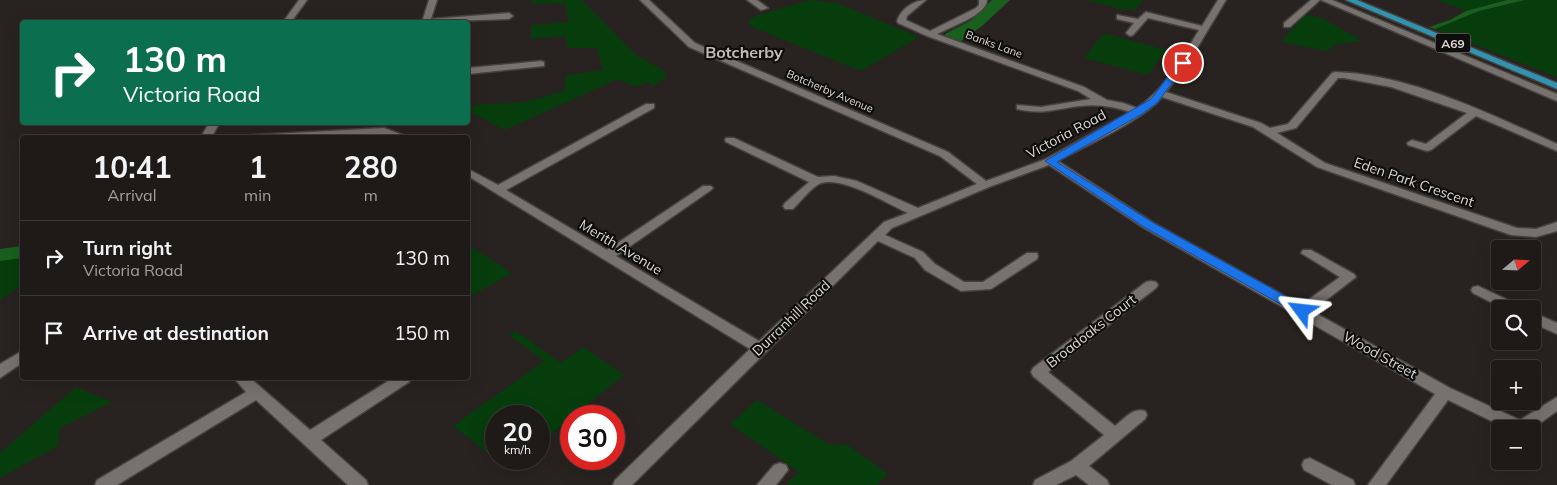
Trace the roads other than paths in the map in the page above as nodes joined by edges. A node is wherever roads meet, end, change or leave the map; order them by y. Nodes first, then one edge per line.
1 (303, 0) edge
2 (433, 0) edge
3 (644, 0) edge
4 (751, 0) edge
5 (922, 0) edge
6 (1222, 0) edge
7 (1316, 0) edge
8 (1325, 0) edge
9 (1350, 0) edge
10 (983, 2) edge
11 (1152, 7) dead end
12 (764, 8) dead end
13 (1146, 15) junction
14 (509, 16) dead end
15 (1120, 17) dead end
16 (288, 20) edge
17 (427, 20) edge
18 (454, 20) edge
19 (1140, 22) junction
20 (1287, 24) dead end
21 (1204, 29) junction
22 (1130, 33) dead end
23 (930, 34) junction
24 (541, 64) dead end
25 (470, 71) edge
26 (1557, 86) edge
27 (1161, 93) junction
28 (1557, 98) edge
29 (1103, 102) junction
30 (650, 106) dead end
31 (1021, 107) dead end
32 (1476, 111) junction
33 (1138, 112) junction
34 (386, 127) edge
35 (1268, 132) junction
36 (290, 135) edge
37 (401, 135) edge
38 (730, 140) dead end
39 (1412, 143) dead end
40 (1557, 148) edge
41 (1050, 161) junction
42 (470, 173) edge
43 (816, 181) junction
44 (985, 185) junction
45 (707, 188) dead end
46 (498, 190) junction
47 (789, 206) dead end
48 (916, 212) junction
49 (1557, 226) edge
50 (877, 236) junction
51 (1308, 253) dead end
52 (607, 256) junction
53 (1032, 256) dead end
54 (1151, 285) dead end
55 (1478, 290) dead end
56 (1498, 300) edge
57 (1302, 311) junction
58 (1541, 321) edge
59 (1557, 329) edge
60 (760, 348) junction
61 (20, 357) edge
62 (0, 372) edge
63 (243, 380) edge
64 (401, 380) edge
65 (1445, 392) junction
66 (256, 393) junction
67 (1557, 403) edge
68 (1139, 415) dead end
69 (1114, 434) junction
70 (308, 440) junction
71 (1310, 465) dead end
72 (1077, 466) junction
73 (780, 470) dead end
74 (103, 485) edge
75 (360, 485) edge
76 (621, 485) edge
77 (764, 485) edge
78 (1041, 485) edge
79 (1101, 485) edge
80 (1347, 485) edge
81 (1376, 485) edge

1 - 16 street
2 - 17 street
3 - 44 street, Botcherby Avenue
4 - 12 street
5 - 23 street
6 - 21 street, Victoria Road
7 - 20 street
8 - 28 street
9 - 26 main road, A69
10 - 23 street, Banks Lane
11 - 13 street
13 - 19 street
13 - 21 street
14 - 18 street
15 - 19 street
19 - 22 street
21 - 27 street, Victoria Road
23 - 29 street, Banks Lane
24 - 25 street
27 - 33 street, Victoria Road
27 - 35 street, Eden Park Crescent
29 - 31 street, Banks Lane
29 - 33 street, Banks Lane
30 - 46 street
32 - 35 street
32 - 39 street
32 - 40 street
33 - 41 street, Victoria Road
34 - 36 street
34 - 37 street
35 - 49 street, Eden Park Crescent
38 - 43 street
41 - 44 street, Victoria Road
41 - 57 street, Wood Street
42 - 46 street, Merith Avenue
43 - 47 street
43 - 48 street
44 - 48 street, Durranhill Road
45 - 52 street
46 - 52 street, Merith Avenue
48 - 50 street, Durranhill Road
50 - 53 street
50 - 60 street, Durranhill Road
51 - 57 street
52 - 60 street, Merith Avenue
54 - 69 street, Broadoaks Court
55 - 56 street
57 - 65 street, Wood Street
58 - 59 street
60 - 76 street, Durranhill Road
61 - 62 street
63 - 66 street
64 - 70 street
65 - 67 street, Wood Street
65 - 81 street
66 - 70 street
66 - 74 street
68 - 69 street
69 - 72 street
70 - 75 street
71 - 80 street
72 - 78 street
72 - 79 street
73 - 77 street

